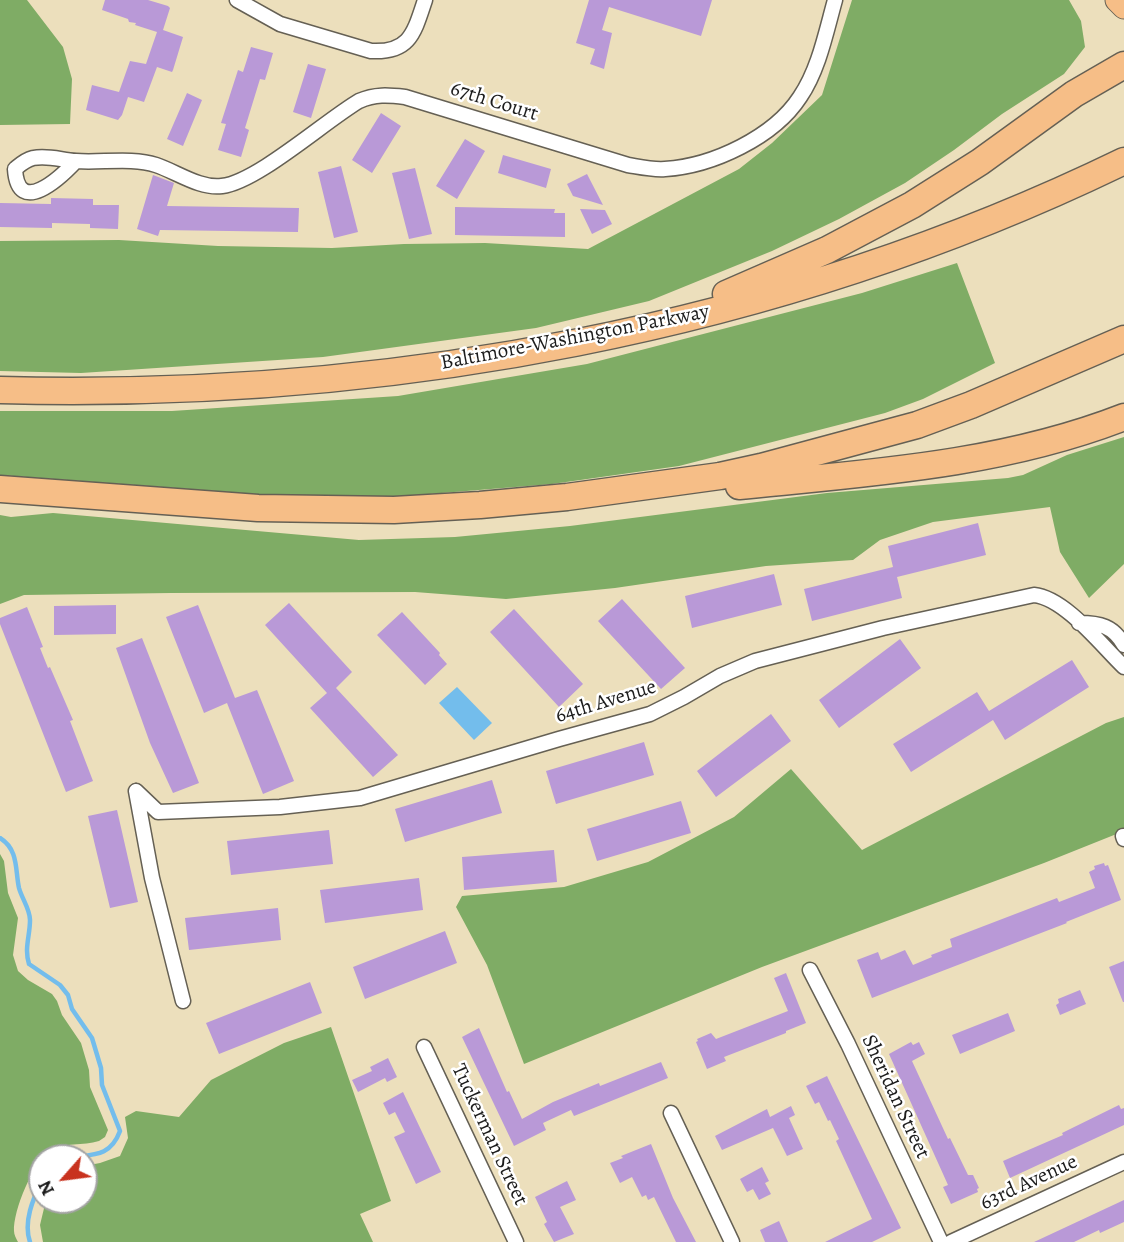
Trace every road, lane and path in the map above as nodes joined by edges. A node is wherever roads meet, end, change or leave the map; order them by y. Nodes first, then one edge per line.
1 (237, 0) edge
2 (425, 0) edge
3 (835, 0) edge
4 (1117, 0) edge
5 (1124, 7) edge
6 (1124, 65) edge
7 (76, 161) dead end
8 (1124, 161) edge
9 (1124, 339) edge
10 (589, 340) junction
11 (0, 390) edge
12 (1124, 418) edge
13 (0, 489) edge
14 (566, 497) junction
15 (1079, 623) junction
16 (1124, 645) edge
17 (1124, 667) edge
18 (810, 970) dead end
19 (183, 1001) dead end
20 (425, 1047) dead end
21 (671, 1113) dead end
22 (1124, 1162) edge
23 (516, 1242) edge
24 (732, 1242) edge
25 (941, 1242) edge
26 (951, 1242) edge

1 - 2 street
3 - 7 street, 67th Court
4 - 5 main road
6 - 10 highway
8 - 10 highway, Baltimore-Washington Parkway
9 - 14 highway
10 - 11 highway, Baltimore-Washington Parkway
12 - 14 highway
13 - 14 highway
15 - 16 street, 64th Avenue
15 - 17 street, 64th Avenue
15 - 19 street, 64th Avenue
18 - 25 street, Sheridan Street
20 - 23 street, Tuckerman Street
21 - 24 street
22 - 26 street, 63rd Avenue

